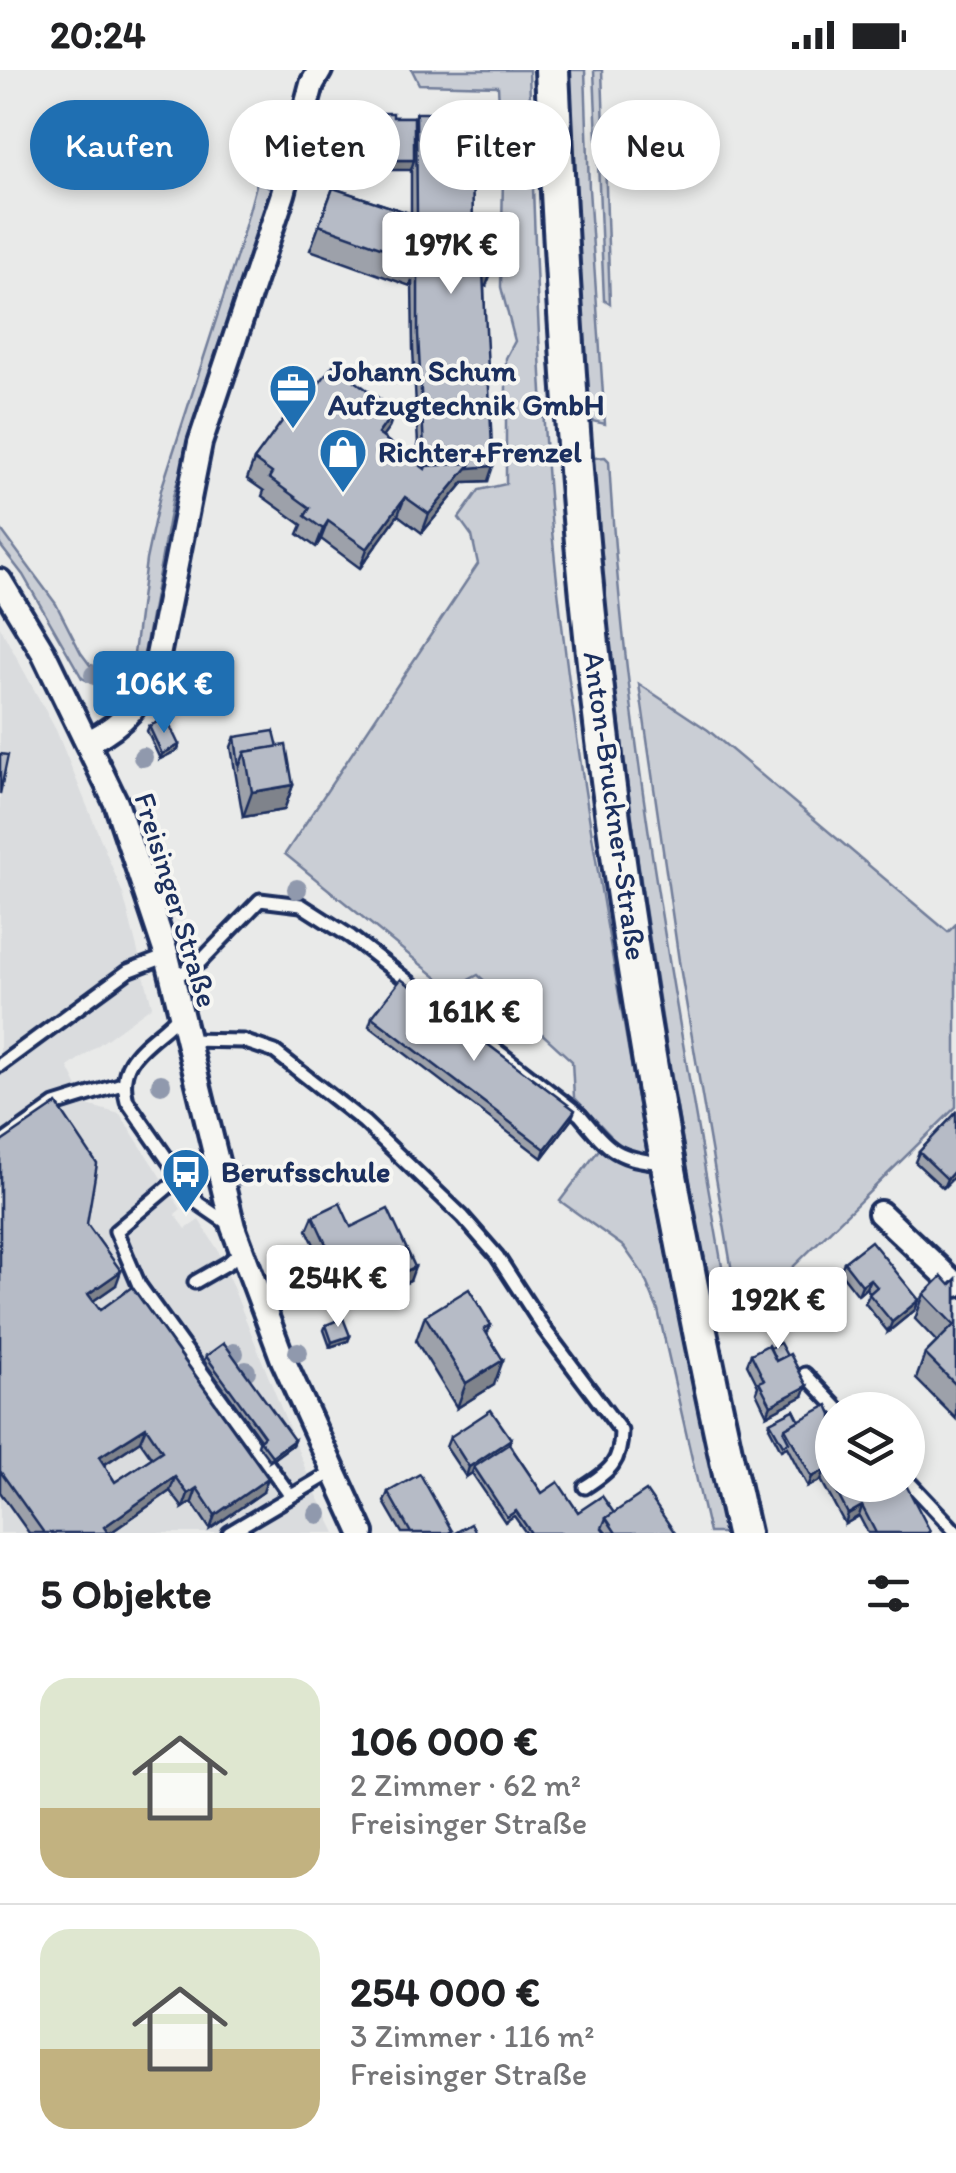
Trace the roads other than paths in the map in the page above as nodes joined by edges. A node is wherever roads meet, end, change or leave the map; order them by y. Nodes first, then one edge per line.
1 (320, 70) edge
2 (552, 70) edge
3 (0, 580) edge
4 (89, 742) junction
5 (170, 968) junction
6 (180, 1012) junction
7 (187, 1040) junction
8 (0, 1065) edge
9 (122, 1084) junction
10 (0, 1144) edge
11 (668, 1164) junction
12 (167, 1188) dead end
13 (880, 1214) dead end
14 (233, 1227) junction
15 (241, 1251) junction
16 (195, 1282) dead end
17 (956, 1286) edge
18 (805, 1374) edge
19 (822, 1392) edge
20 (332, 1472) junction
21 (585, 1487) dead end
22 (290, 1494) junction
23 (925, 1499) edge
24 (956, 1532) edge
25 (229, 1533) edge
26 (362, 1533) edge
27 (743, 1533) edge

1 - 4 street
2 - 11 main road, Anton-Bruckner-Straße
3 - 4 street, Freisinger Straße
4 - 5 street, Freisinger Straße
5 - 6 street, Freisinger Straße
5 - 8 lane
5 - 11 lane
6 - 7 street, Freisinger Straße
6 - 9 lane
7 - 14 street, Freisinger Straße
7 - 21 lane
9 - 10 lane
9 - 14 lane
11 - 27 main road, Anton-Bruckner-Straße
12 - 22 lane
13 - 17 street
14 - 15 street, Freisinger Straße
15 - 16 lane
15 - 20 street, Freisinger Straße
18 - 19 lane
20 - 22 lane
20 - 26 street, Freisinger Straße
22 - 25 lane
23 - 24 lane

